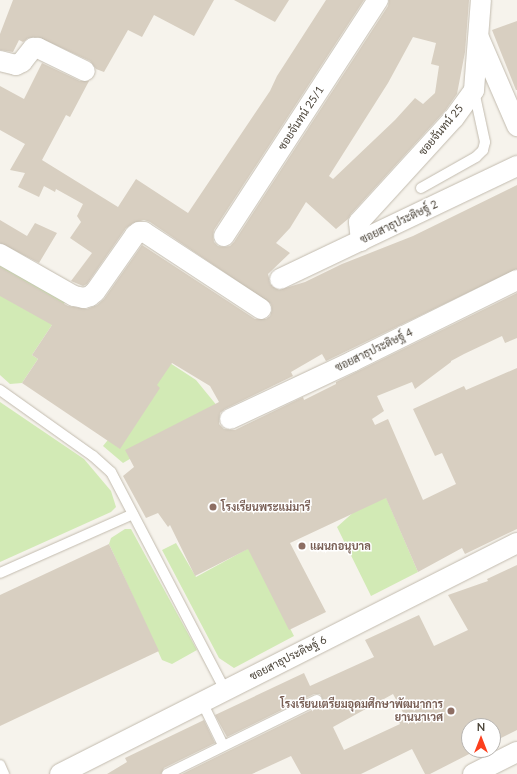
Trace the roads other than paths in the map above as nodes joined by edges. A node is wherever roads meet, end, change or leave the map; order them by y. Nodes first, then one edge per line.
1 (378, 0) edge
2 (482, 0) edge
3 (478, 36) junction
4 (0, 61) edge
5 (86, 71) dead end
6 (474, 90) junction
7 (517, 126) edge
8 (517, 166) edge
9 (421, 188) dead end
10 (224, 236) dead end
11 (361, 241) junction
12 (0, 254) edge
13 (280, 279) dead end
14 (517, 280) edge
15 (261, 309) dead end
16 (0, 390) edge
17 (230, 419) dead end
18 (133, 514) junction
19 (517, 543) edge
20 (0, 573) edge
21 (225, 690) junction
22 (317, 700) dead end
23 (202, 702) junction
24 (223, 745) junction
25 (517, 752) edge
26 (0, 765) edge
27 (4, 774) edge
28 (60, 774) edge
29 (167, 774) edge
30 (473, 774) edge

1 - 10 street, ซอยจันทน์ 25/1
2 - 3 street
3 - 6 street
3 - 7 street
4 - 5 street
6 - 9 lane
6 - 11 street, ซอยจันทน์ 25
8 - 11 street, ซอยสาธุประดิษฐ์ 2
11 - 13 street, ซอยสาธุประดิษฐ์ 2
12 - 15 street
14 - 17 street, ซอยสาธุประดิษฐ์ 4
16 - 18 lane
18 - 20 lane
18 - 21 lane
19 - 21 street, ซอยสาธุประดิษฐ์ 6
21 - 23 street, ซอยสาธุประดิษฐ์ 6
22 - 24 lane
23 - 24 lane
23 - 28 street, ซอยสาธุประดิษฐ์ 6
24 - 29 lane
25 - 30 street
26 - 27 lane

